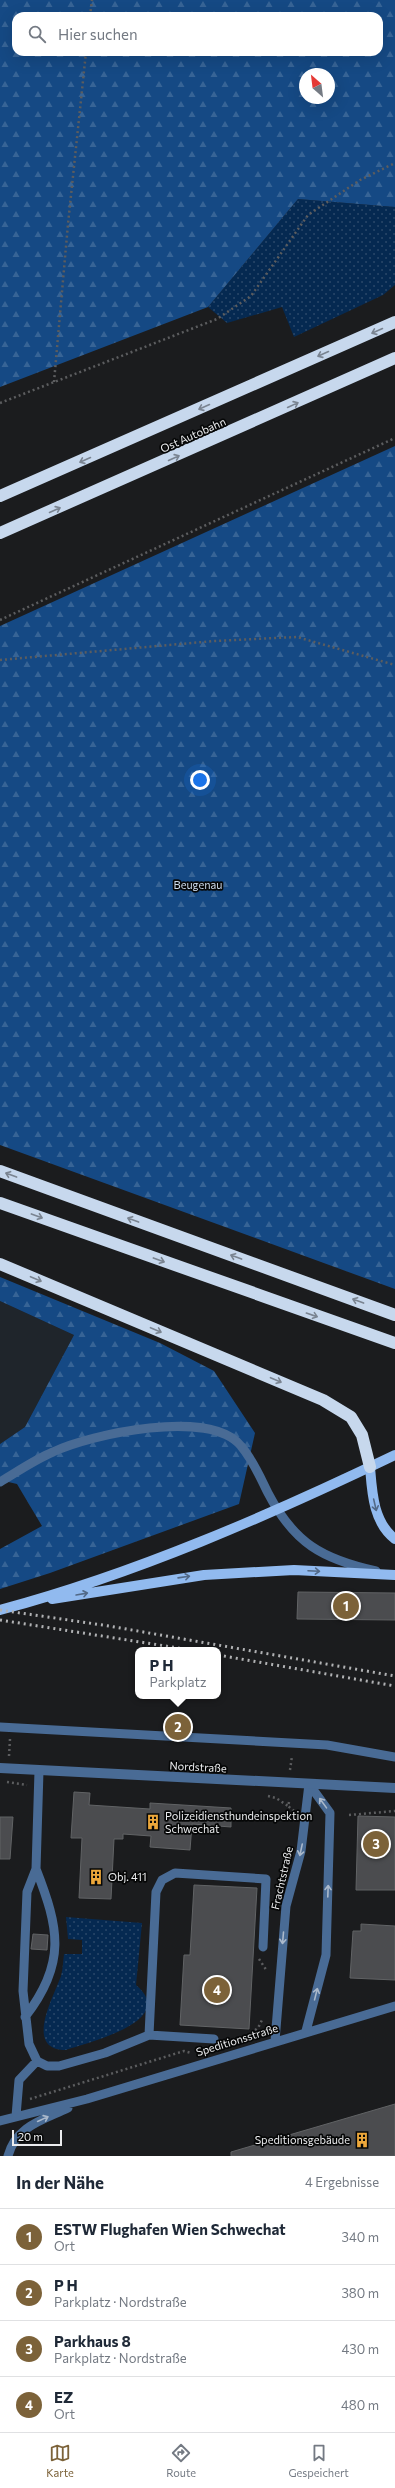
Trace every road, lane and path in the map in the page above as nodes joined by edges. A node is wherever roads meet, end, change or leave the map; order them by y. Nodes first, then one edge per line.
1 (92, 0) edge
2 (90, 12) edge
3 (86, 56) edge
4 (395, 163) edge
5 (395, 322) edge
6 (395, 358) edge
7 (54, 382) junction
8 (0, 403) edge
9 (395, 438) edge
10 (0, 496) edge
11 (19, 526) junction
12 (0, 533) edge
13 (0, 539) edge
14 (0, 620) edge
15 (0, 660) edge
16 (395, 665) edge
17 (0, 1171) edge
18 (0, 1203) edge
19 (0, 1264) edge
20 (395, 1315) edge
21 (395, 1343) edge
22 (395, 1455) edge
23 (370, 1467) junction
24 (0, 1482) edge
25 (277, 1510) junction
26 (395, 1539) edge
27 (395, 1575) edge
28 (16, 1605) junction
29 (0, 1610) edge
30 (0, 1727) edge
31 (10, 1727) junction
32 (293, 1744) junction
33 (395, 1757) edge
34 (9, 1758) dead end
35 (0, 1768) edge
36 (39, 1771) junction
37 (291, 1775) dead end
38 (309, 1784) junction
39 (395, 1788) edge
40 (289, 1802) dead end
41 (359, 1808) dead end
42 (395, 1811) edge
43 (294, 1812) dead end
44 (358, 1813) junction
45 (348, 1815) dead end
46 (36, 1869) junction
47 (263, 1947) dead end
48 (395, 2006) edge
49 (25, 2017) junction
50 (306, 2032) junction
51 (149, 2035) junction
52 (214, 2039) dead end
53 (275, 2041) junction
54 (36, 2061) junction
55 (87, 2099) junction
56 (16, 2116) junction
57 (0, 2120) edge
58 (8, 2156) edge

1 - 2 path
3 - 7 path
4 - 7 path
5 -> 10 highway, Ost Autobahn
11 -> 6 highway, Ost Autobahn
7 - 8 path
9 - 14 path
11 - 12 highway, Ost Autobahn
11 - 13 highway
15 - 16 path
20 -> 17 highway
18 -> 21 highway
19 -> 23 highway
22 - 23 main road
23 - 25 main road
23 -> 26 main road
24 - 25 lane
25 - 27 lane
25 - 28 main road
28 -> 27 main road
28 - 29 main road
30 - 31 lane
31 - 32 lane
31 - 34 path
32 - 33 lane
32 - 37 path
35 - 36 street, Nordstraße
36 - 38 street, Nordstraße
36 - 46 lane
38 - 39 street, Nordstraße
50 -> 38 lane
38 -> 53 lane, Frachtstraße
40 - 43 path
41 - 44 path
42 - 44 path
44 - 45 path
46 - 49 lane
46 - 49 lane
47 - 51 lane
48 - 50 lane, Speditionsstraße
49 - 54 lane
50 - 53 lane, Speditionsstraße
51 - 52 lane
51 - 54 lane
53 - 55 lane, Speditionsstraße
54 - 56 lane
55 - 56 lane, Speditionsstraße
58 -> 55 lane, Speditionsstraße
56 - 57 lane, Speditionsstraße

